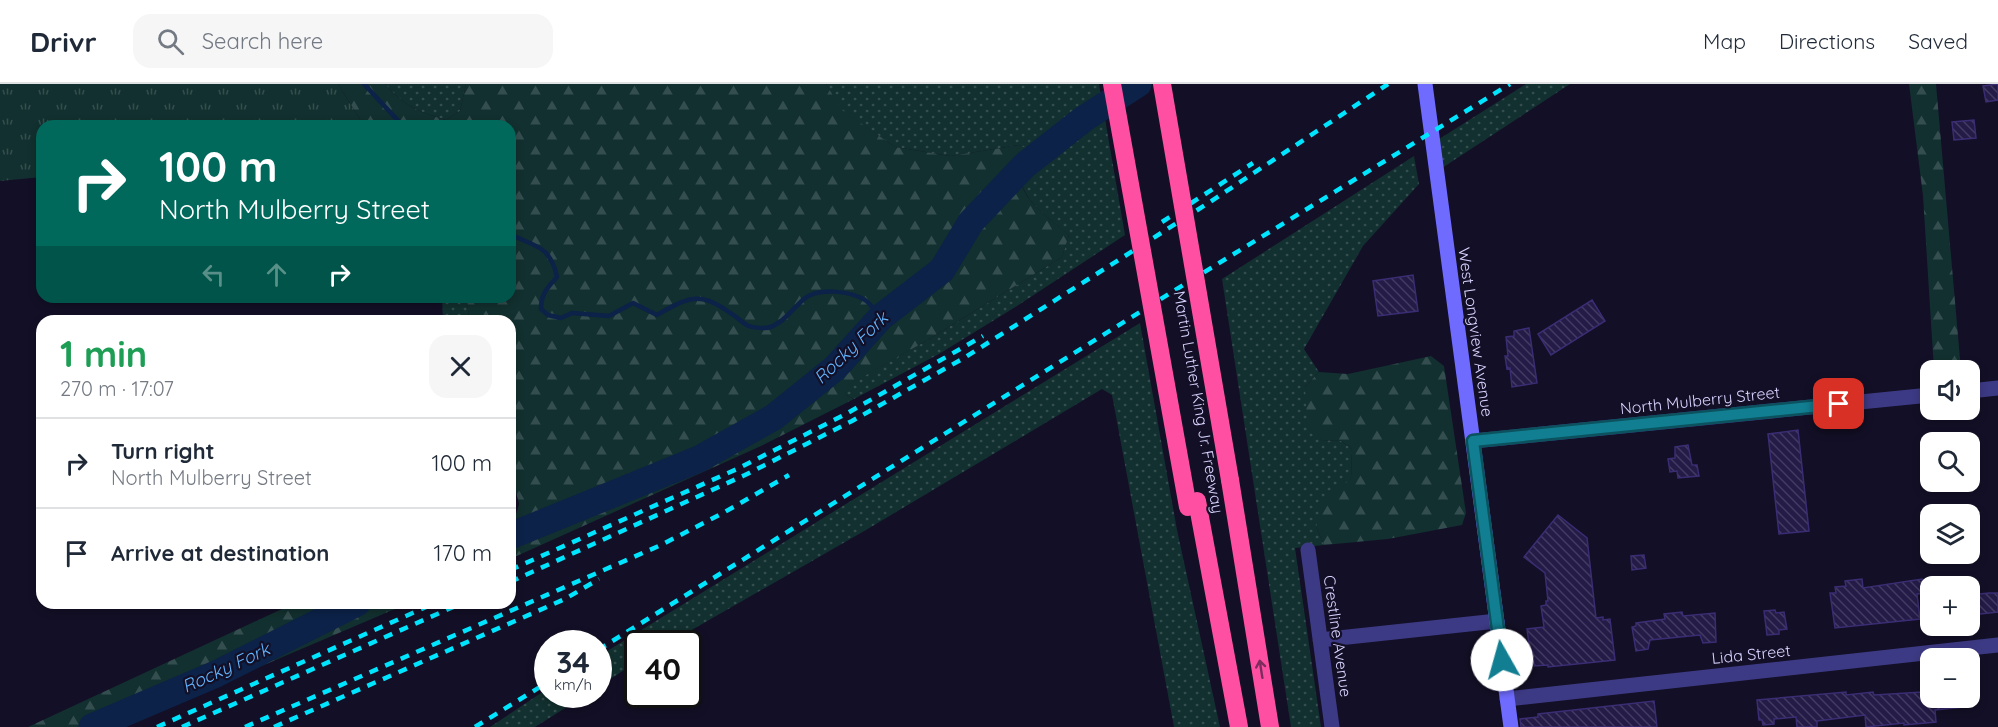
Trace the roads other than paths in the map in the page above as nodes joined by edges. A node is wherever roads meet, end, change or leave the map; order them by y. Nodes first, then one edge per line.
1 (1112, 84) edge
2 (1124, 84) edge
3 (1162, 84) edge
4 (1174, 84) edge
5 (1425, 84) edge
6 (1998, 388) edge
7 (1980, 390) edge
8 (1920, 396) edge
9 (1473, 441) junction
10 (1236, 476) junction
11 (1192, 504) junction
12 (1308, 550) dead end
13 (1497, 621) junction
14 (1320, 640) junction
15 (1998, 645) edge
16 (1507, 699) junction
17 (1239, 727) edge
18 (1270, 727) edge
19 (1332, 727) edge
20 (1511, 727) edge

1 - 11 highway, bridge
2 - 11 highway, Martin Luther King Jr. Freeway
3 - 10 highway, Martin Luther King Jr. Freeway, bridge
4 - 10 highway
5 - 9 street, West Longview Avenue
6 - 7 street
8 - 9 street, North Mulberry Street
9 - 13 street, West Longview Avenue
18 -> 10 highway, Martin Luther King Jr. Freeway
11 - 17 highway, Martin Luther King Jr. Freeway
12 - 14 street, Crestline Avenue
13 - 14 street
13 - 16 street, West Longview Avenue
14 - 19 street, Crestline Avenue
15 - 16 street, Lida Street
16 - 20 street, West Longview Avenue

